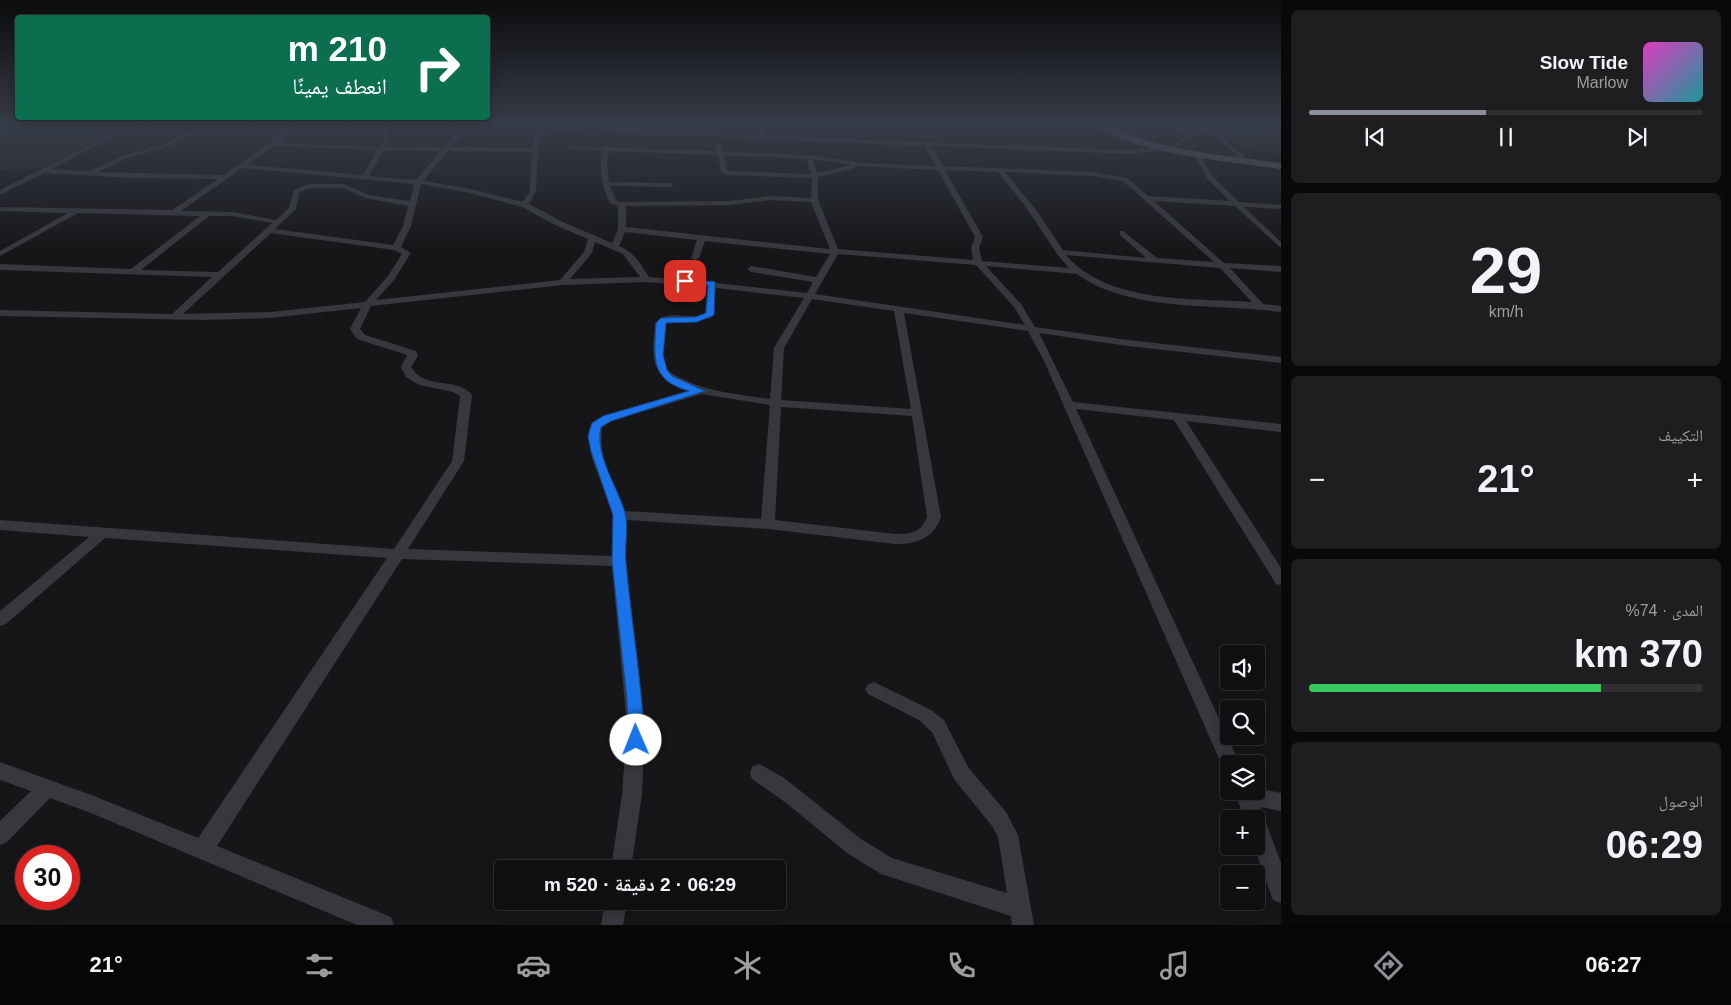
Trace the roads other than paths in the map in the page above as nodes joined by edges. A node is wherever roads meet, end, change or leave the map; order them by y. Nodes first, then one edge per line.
1 (51, 167) edge
2 (103, 167) edge
3 (239, 167) edge
4 (254, 167) edge
5 (371, 167) edge
6 (430, 167) edge
7 (534, 167) edge
8 (602, 167) edge
9 (723, 167) edge
10 (812, 167) edge
11 (853, 167) edge
12 (941, 167) edge
13 (944, 167) edge
14 (1202, 167) edge
15 (1000, 170) junction
16 (44, 171) junction
17 (91, 173) junction
18 (135, 176) junction
19 (815, 176) junction
20 (224, 177) junction
21 (365, 177) junction
22 (418, 182) junction
23 (130, 183) dead end
24 (605, 184) junction
25 (670, 185) dead end
26 (0, 193) edge
27 (1147, 198) junction
28 (815, 202) junction
29 (412, 204) junction
30 (622, 204) junction
31 (1236, 204) junction
32 (525, 206) junction
33 (1281, 207) edge
34 (0, 209) edge
35 (76, 211) junction
36 (173, 213) junction
37 (208, 213) junction
38 (276, 222) junction
39 (622, 229) junction
40 (268, 230) junction
41 (1123, 233) dead end
42 (593, 237) junction
43 (702, 238) junction
44 (1281, 246) edge
45 (615, 247) junction
46 (396, 248) junction
47 (835, 252) junction
48 (1061, 252) junction
49 (0, 254) edge
50 (695, 258) dead end
51 (1154, 260) junction
52 (978, 263) junction
53 (1222, 265) junction
54 (0, 267) edge
55 (750, 269) dead end
56 (1281, 269) edge
57 (1078, 271) junction
58 (133, 272) junction
59 (218, 275) junction
60 (646, 279) junction
61 (819, 280) junction
62 (563, 282) junction
63 (712, 283) junction
64 (809, 296) junction
65 (368, 305) junction
66 (1260, 306) junction
67 (898, 308) junction
68 (1281, 309) edge
69 (0, 313) edge
70 (174, 317) junction
71 (1032, 329) junction
72 (1281, 360) edge
73 (700, 391) junction
74 (776, 402) junction
75 (1069, 405) junction
76 (916, 413) junction
77 (1176, 416) junction
78 (1281, 428) edge
79 (620, 515) junction
80 (768, 524) junction
81 (0, 525) edge
82 (102, 533) junction
83 (397, 554) junction
84 (619, 561) junction
85 (1281, 580) edge
86 (0, 620) edge
87 (874, 689) dead end
88 (1228, 755) edge
89 (0, 771) edge
90 (759, 773) dead end
91 (47, 788) junction
92 (1265, 798) edge
93 (1281, 802) edge
94 (0, 835) edge
95 (1265, 848) edge
96 (202, 851) junction
97 (622, 860) edge
98 (1281, 892) edge
99 (614, 910) edge
100 (1022, 916) edge
101 (383, 925) edge
102 (612, 925) edge

1 - 16 street
2 - 17 street
3 - 20 street
4 - 21 street
5 - 21 street
6 - 22 street
7 - 32 street
8 - 24 street
9 - 19 street
10 - 19 street
11 - 19 street
12 - 52 street
13 - 15 street
14 - 31 street
15 - 27 street
15 - 48 street
16 - 17 street
16 - 26 street
17 - 18 street
18 - 20 street
18 - 23 street
19 - 28 street
20 - 36 street
21 - 22 street
22 - 29 street
22 - 32 street
24 - 25 street
24 - 30 street
27 - 31 street
27 - 53 street
28 - 30 street
28 - 47 street
29 - 38 street
29 - 46 street
30 - 39 street
31 - 33 street
31 - 44 street
32 - 42 street
34 - 35 street
35 - 36 street
35 - 49 street
36 - 37 street
37 - 38 street
37 - 58 street
38 - 40 street
39 - 43 street
39 - 45 street
40 - 46 street
40 - 59 street
41 - 51 street
42 - 45 street
42 - 62 street
43 - 47 street
43 - 50 street
45 - 60 street
46 - 65 street
47 - 52 street
47 - 61 street
48 - 51 street
48 - 57 street
51 - 53 street
52 - 57 street
52 - 71 street
53 - 56 street
53 - 66 street
54 - 58 street
55 - 61 street
57 - 66 street
58 - 59 street
59 - 70 street
60 - 62 street
60 - 63 street
61 - 64 street
62 - 65 street
63 - 64 street
63 - 73 street
64 - 67 street
64 - 74 street
65 - 70 street
65 - 83 street
66 - 68 street
67 - 71 street
67 - 76 street
69 - 70 street
71 - 72 street
71 - 75 street
73 - 74 street
73 - 79 street
74 - 76 street
74 - 80 street
75 - 77 street
75 - 88 street
76 - 80 street
77 - 78 street
77 - 85 street
79 - 80 street
79 - 84 street
81 - 82 street
82 - 83 street
82 - 86 street
83 - 84 street
83 - 96 street
84 - 97 street
87 - 100 street
89 - 91 street
90 - 100 street
91 - 94 street
91 - 96 street
92 - 93 street
95 - 98 street
96 - 101 street
99 - 102 street

